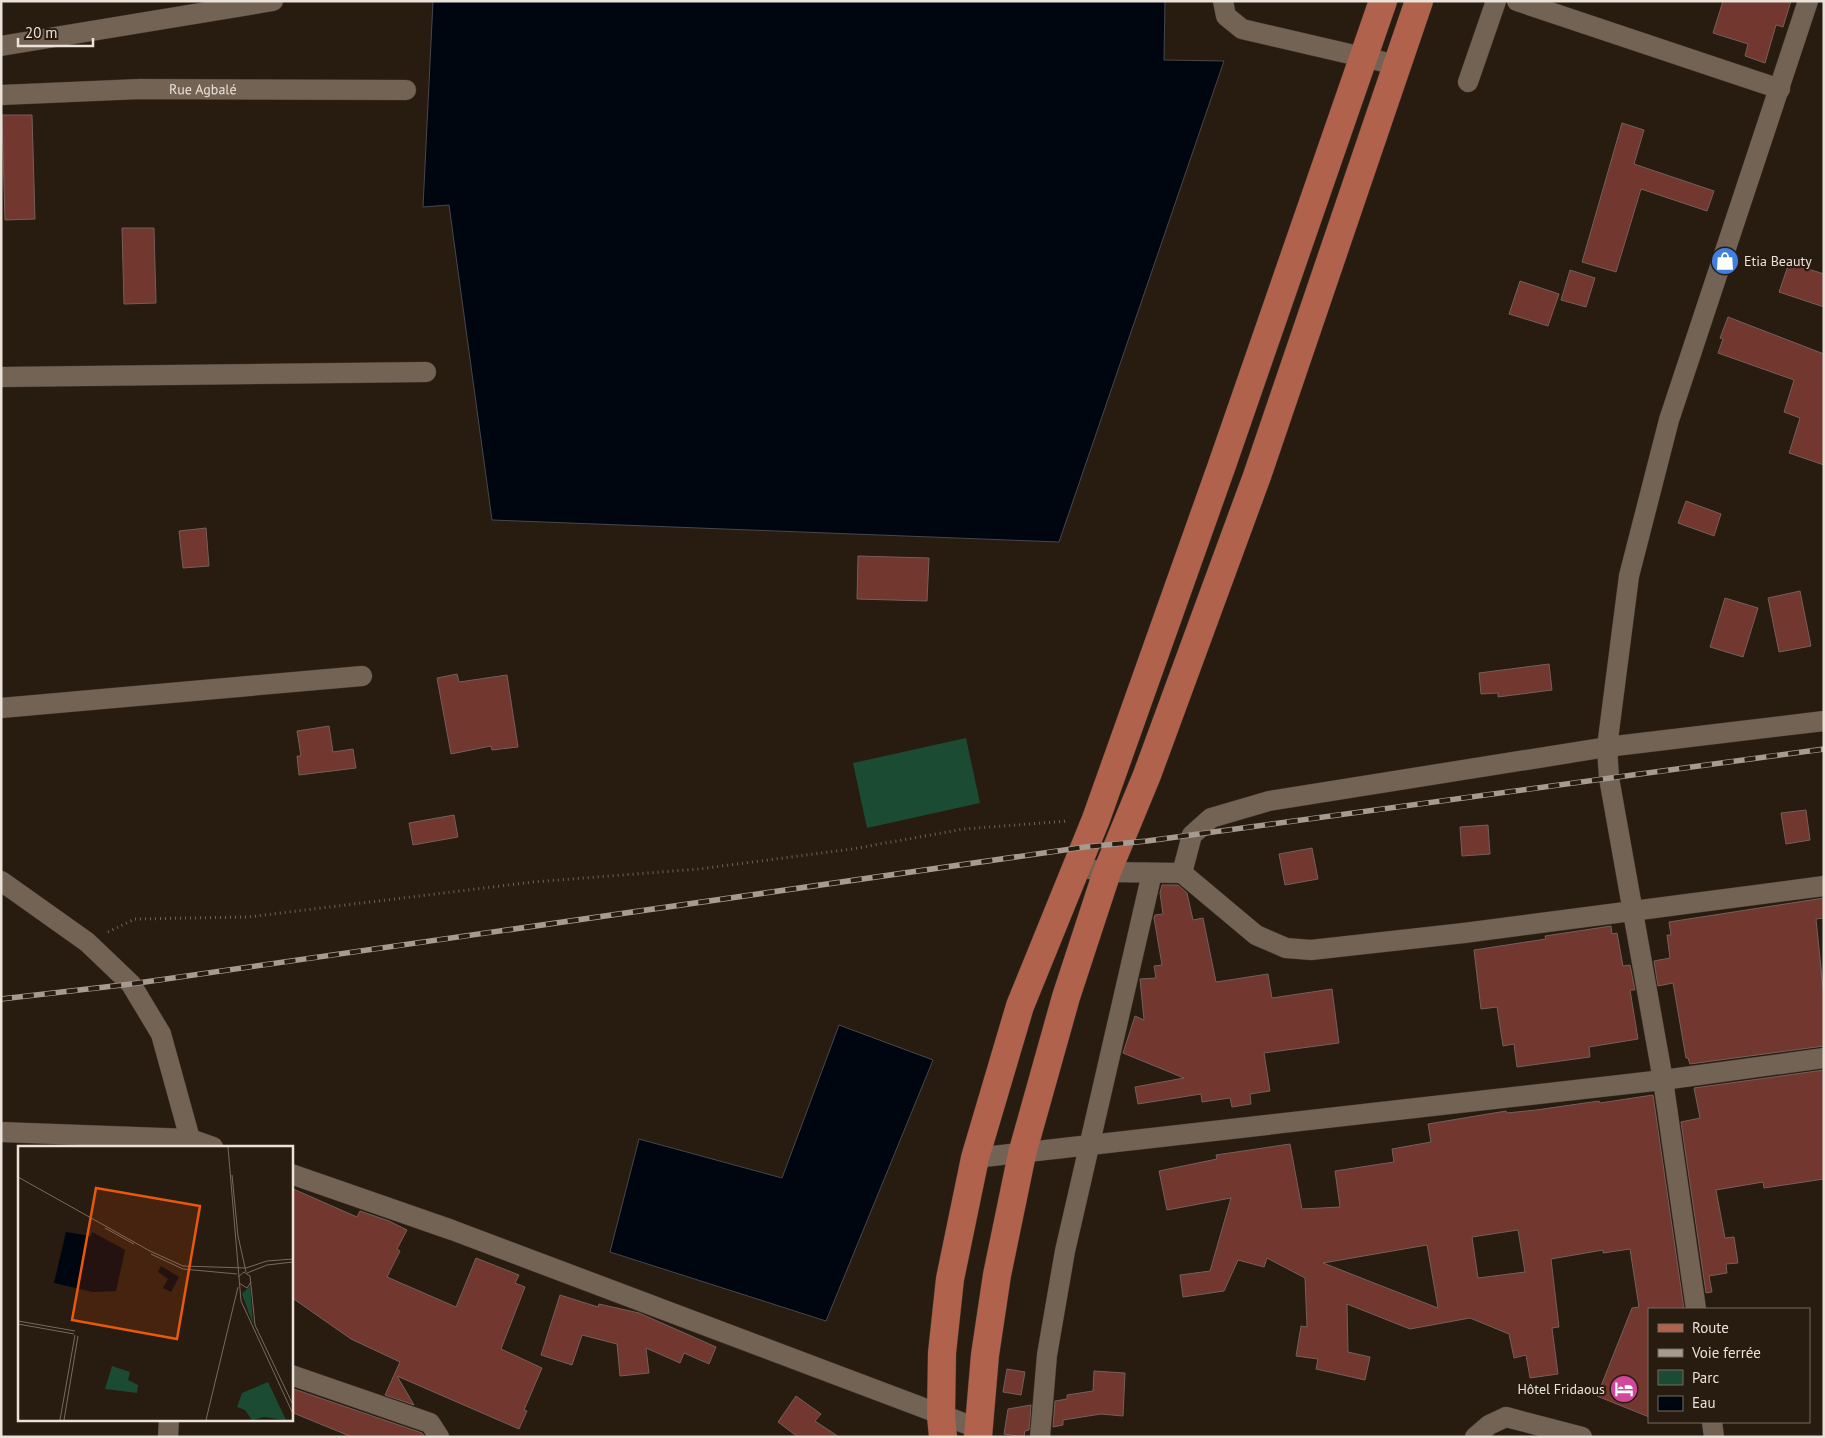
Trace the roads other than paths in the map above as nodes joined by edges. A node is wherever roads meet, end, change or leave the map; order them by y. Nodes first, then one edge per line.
1 (273, 1) edge
2 (1223, 1) edge
3 (1383, 1) edge
4 (1419, 1) edge
5 (1496, 1) edge
6 (1517, 1) edge
7 (1808, 1) edge
8 (1, 46) edge
9 (1364, 57) junction
10 (1397, 65) junction
11 (1468, 82) dead end
12 (1780, 89) junction
13 (406, 90) dead end
14 (1, 94) edge
15 (426, 372) dead end
16 (1, 377) edge
17 (362, 676) dead end
18 (1, 708) edge
19 (1824, 721) edge
20 (1607, 747) junction
21 (1077, 867) junction
22 (1106, 872) junction
23 (1152, 873) junction
24 (1182, 873) junction
25 (1, 881) edge
26 (1824, 886) edge
27 (1633, 910) junction
28 (1824, 1058) edge
29 (1663, 1080) junction
30 (1, 1132) edge
31 (190, 1143) edge
32 (206, 1146) edge
33 (1088, 1146) junction
34 (1022, 1154) junction
35 (975, 1158) junction
36 (292, 1174) edge
37 (1696, 1308) edge
38 (292, 1375) edge
39 (169, 1420) edge
40 (1712, 1423) edge
41 (942, 1426) edge
42 (977, 1432) edge
43 (168, 1437) edge
44 (440, 1437) edge
45 (1040, 1437) edge
46 (1475, 1437) edge
47 (1582, 1437) edge
48 (1714, 1437) edge

1 - 8 street
2 - 9 street
3 - 9 main road
4 - 10 main road
5 - 11 street
6 - 12 street
7 - 12 street
9 - 10 street
9 - 21 main road
10 - 22 main road
12 - 20 street
13 - 14 street, Rue Agbalé
15 - 16 street
17 - 18 street
19 - 20 street
20 - 24 street
20 - 27 street
21 - 22 street
21 - 35 main road
22 - 23 street
22 - 34 main road
23 - 24 street
23 - 33 street
24 - 27 street
25 - 31 street
26 - 27 street
27 - 29 street
28 - 29 street
29 - 33 street
29 - 37 street
30 - 31 street
31 - 32 street
33 - 34 street
33 - 45 street
34 - 35 street
34 - 42 main road
35 - 41 main road
36 - 41 street
38 - 44 street
39 - 43 street
40 - 48 street
41 - 42 street
46 - 47 street

